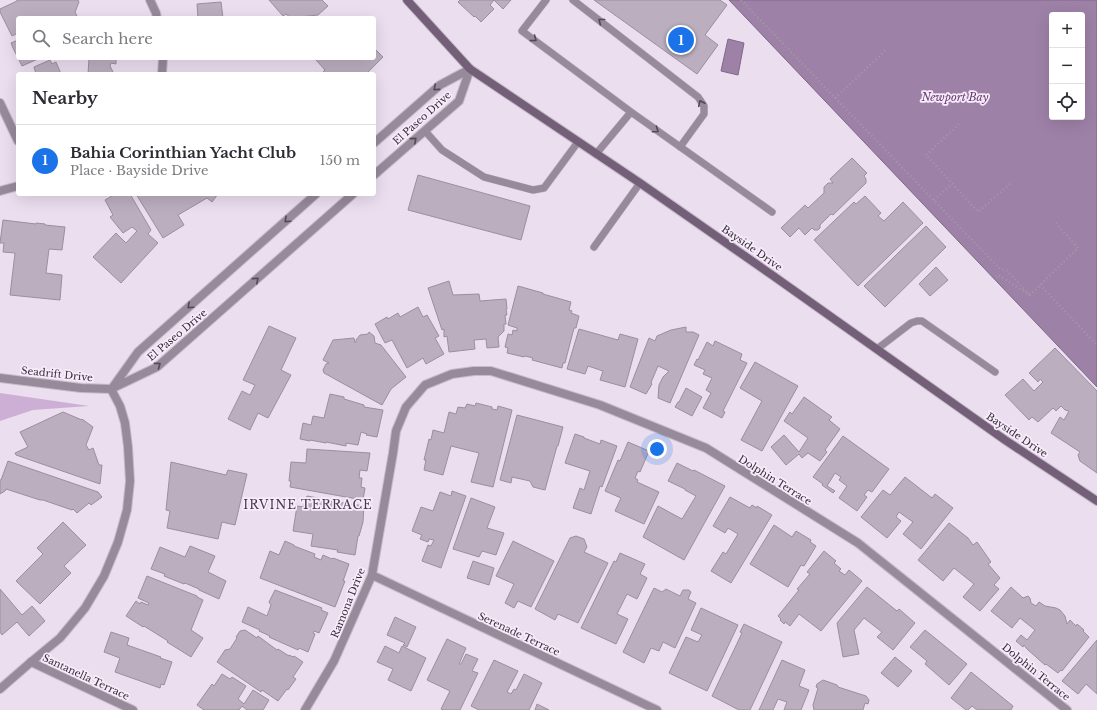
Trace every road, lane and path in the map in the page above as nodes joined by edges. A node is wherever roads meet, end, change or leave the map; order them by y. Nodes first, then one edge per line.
1 (150, 0) edge
2 (407, 0) edge
3 (546, 0) edge
4 (573, 0) edge
5 (740, 0) edge
6 (157, 16) edge
7 (886, 50) dead end
8 (163, 60) edge
9 (470, 69) junction
10 (162, 72) edge
11 (835, 98) junction
12 (0, 103) edge
13 (632, 112) junction
14 (959, 124) dead end
15 (425, 131) junction
16 (16, 137) edge
17 (376, 141) edge
18 (578, 142) junction
19 (680, 147) junction
20 (596, 154) junction
21 (376, 174) edge
22 (1012, 182) dead end
23 (640, 183) junction
24 (952, 184) junction
25 (16, 187) edge
26 (0, 191) edge
27 (314, 196) edge
28 (351, 196) edge
29 (934, 200) junction
30 (772, 212) dead end
31 (1055, 222) dead end
32 (594, 247) dead end
33 (996, 277) dead end
34 (1040, 285) junction
35 (1030, 295) junction
36 (1097, 345) edge
37 (877, 349) junction
38 (995, 372) dead end
39 (0, 378) edge
40 (425, 386) joint
41 (111, 388) junction
42 (1097, 501) edge
43 (372, 575) junction
44 (31, 662) junction
45 (0, 689) edge
46 (133, 710) edge
47 (305, 710) edge
48 (657, 710) edge
49 (1067, 710) edge

1 - 6 street
2 - 9 main road, Bayside Drive
3 -> 13 lane
19 -> 4 lane
5 - 11 path
7 - 11 path
8 - 10 street
9 - 15 street, El Paseo Drive
9 -> 17 street, El Paseo Drive
9 - 18 main road, Bayside Drive
11 - 29 path
12 - 16 street
13 -> 19 lane
13 - 20 lane
14 - 24 path
15 - 18 lane
21 -> 15 street, El Paseo Drive
18 - 20 main road, Bayside Drive
19 - 30 lane
20 - 23 main road, Bayside Drive
22 - 24 path
23 - 32 lane
23 - 37 main road, Bayside Drive
24 - 29 path
25 - 26 street
27 -> 41 street, El Paseo Drive
41 -> 28 street, El Paseo Drive
29 - 35 path
31 - 34 path
33 - 35 path
34 - 35 path
34 - 36 path
37 - 38 lane
37 - 42 main road, Bayside Drive
39 - 41 street, Seadrift Drive
40 - 43 street, Ramona Drive
40 - 49 street, Dolphin Terrace
41 - 44 street
43 - 47 street, Ramona Drive
43 - 48 street, Serenade Terrace
44 - 45 street
44 - 46 street, Santanella Terrace

